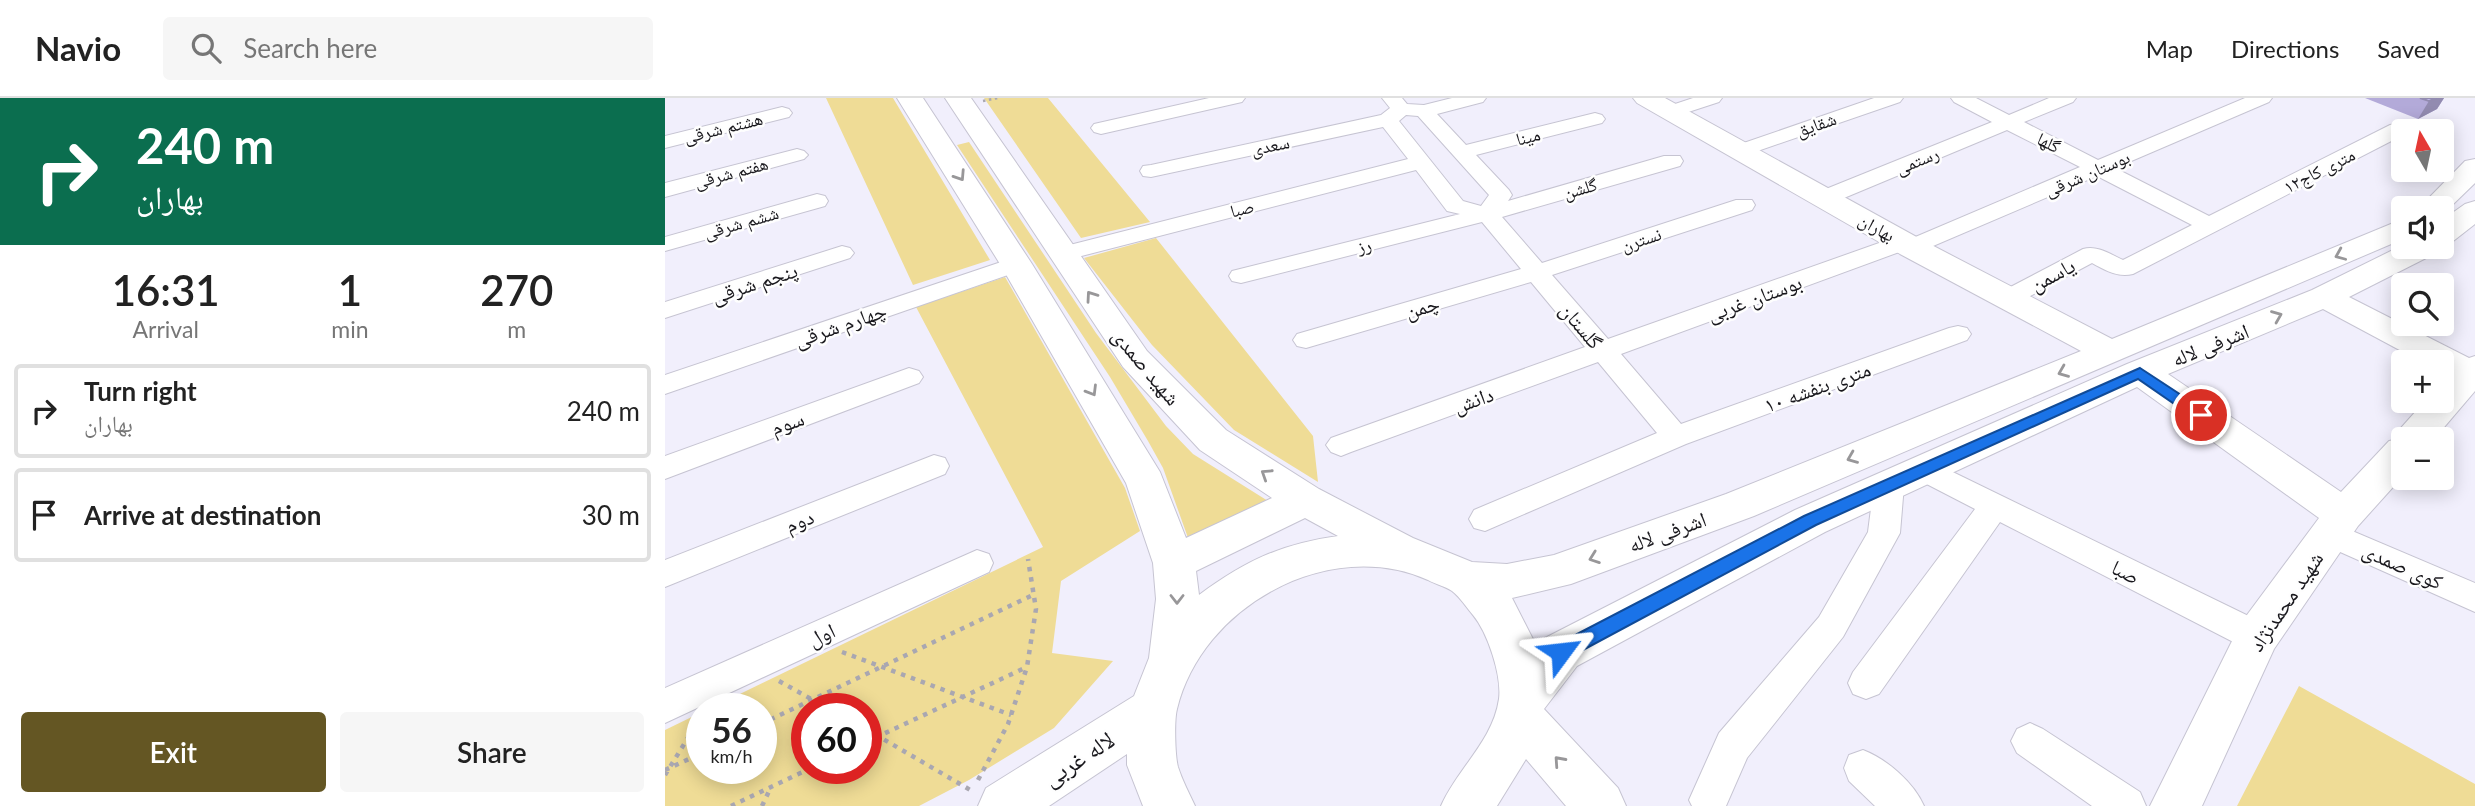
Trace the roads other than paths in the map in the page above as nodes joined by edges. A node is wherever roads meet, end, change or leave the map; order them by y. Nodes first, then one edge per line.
1 (910, 98) edge
2 (958, 98) edge
3 (1235, 98) edge
4 (1476, 98) edge
5 (1712, 98) edge
6 (1893, 98) edge
7 (1961, 98) edge
8 (2066, 98) edge
9 (2262, 98) edge
10 (1658, 105) edge
11 (1394, 109) edge
12 (1424, 111) junction
13 (782, 113) dead end
14 (1595, 119) dead end
15 (2010, 122) junction
16 (1101, 128) dead end
17 (979, 129) junction
18 (2391, 132) edge
19 (937, 140) junction
20 (665, 142) edge
21 (1739, 151) junction
22 (1462, 152) junction
23 (797, 155) dead end
24 (1422, 162) junction
25 (1672, 162) dead end
26 (2100, 167) junction
27 (2475, 167) edge
28 (1151, 171) dead end
29 (665, 190) edge
30 (2445, 196) edge
31 (1824, 198) junction
32 (817, 201) dead end
33 (1744, 205) dead end
34 (2475, 210) edge
35 (1487, 214) junction
36 (2211, 226) junction
37 (2454, 226) edge
38 (2391, 234) edge
39 (665, 244) edge
40 (1908, 245) junction
41 (842, 253) dead end
42 (1062, 254) junction
43 (2399, 259) edge
44 (1016, 264) junction
45 (1538, 272) junction
46 (1241, 276) dead end
47 (2324, 297) junction
48 (2008, 298) junction
49 (665, 310) edge
50 (1958, 334) dead end
51 (1306, 340) dead end
52 (1605, 352) junction
53 (2125, 362) junction
54 (909, 377) dead end
55 (2472, 378) edge
56 (665, 384) edge
57 (2425, 427) edge
58 (1676, 437) junction
59 (1341, 445) dead end
60 (2391, 464) edge
61 (934, 466) dead end
62 (665, 468) edge
63 (1926, 470) junction
64 (1889, 485) junction
65 (1305, 500) junction
66 (1995, 505) junction
67 (1485, 519) dead end
68 (2338, 524) junction
69 (1411, 554) junction
70 (977, 563) dead end
71 (1174, 563) junction
72 (665, 574) edge
73 (1468, 579) junction
74 (2475, 598) edge
75 (2257, 637) junction
76 (1172, 658) junction
77 (1866, 683) dead end
78 (665, 706) edge
79 (1520, 707) junction
80 (1152, 710) junction
81 (2030, 741) dead end
82 (1863, 768) dead end
83 (982, 798) edge
84 (1709, 800) dead end
85 (1169, 806) edge
86 (1470, 806) edge
87 (1600, 806) edge
88 (1904, 806) edge
89 (2126, 806) edge
90 (2176, 806) edge

1 - 19 main road
2 - 17 main road, شهید صمدی
3 - 16 street
4 - 12 street
5 - 10 street
6 - 21 street, شقایق
7 - 15 street, گلها
8 - 15 street, رستمی
9 - 26 street, بوستان شرقی
10 - 21 main road, بهاران
11 - 12 street
11 - 24 street
11 - 28 street, سعدی
12 - 22 street
13 - 20 street, هشتم شرقی
14 - 22 street, مینا
15 - 26 street, گلها
15 - 31 street, رستمی
17 - 19 main road
17 - 42 main road, شهید صمدی
18 - 36 street, ۱۲متری کاج
19 -> 44 main road
21 - 31 main road, بهاران
22 - 35 street
23 - 29 street, هفتم شرقی
24 - 35 street
24 - 42 street, صبا
25 - 35 street, گلشن
26 - 36 street, گلها
26 - 40 street, بوستان شرقی
27 - 30 main road
31 - 40 main road, بهاران
32 - 39 street, ششم شرقی
33 - 45 street, نسترن
34 - 37 main road
35 - 45 street, گلستان
35 - 46 street, رز
36 - 48 street, یاسمن
38 -> 53 main road, اشرفی لاله
40 - 48 main road, بهاران
40 - 52 street, بوستان غربی
41 - 49 street, پنجم شرقی
65 -> 42 main road, شهید صمدی
43 - 47 main road, اشرفی لاله
44 - 56 street, چهارم شرقی
44 -> 71 main road
45 - 51 street, چمن
45 - 52 street, گلستان
53 -> 47 main road, اشرفی لاله
47 - 55 main road
48 - 53 main road, بهاران
50 - 58 street, ۱۰ متری بنفشه
52 - 58 street, گلستان
52 - 59 street, دانش
53 - 63 main road, اشرفی لاله
53 - 68 main road, بهاران
53 -> 73 main road, اشرفی لاله
54 - 62 street, سوم
55 - 57 main road
58 - 67 street, ۱۰ متری بنفشه
60 - 68 main road, شهید محمدنژاد
61 - 72 street, دوم
63 - 64 main road, اشرفی لاله
63 - 66 street, صبا
64 - 79 main road, اشرفی لاله
64 - 84 street
65 - 69 main road, شهید صمدی
65 - 71 main road
66 - 75 street, صبا
66 - 77 street
68 - 74 street, کوی صمدی
68 - 75 main road, شهید محمدنژاد
69 - 73 main road
69 - 76 main road
70 - 78 street, اول
71 -> 76 main road
73 - 79 main road
75 - 90 main road, شهید محمدنژاد
76 - 80 main road
79 - 86 main road
87 -> 79 main road
80 - 83 main road, لاله غربی
80 - 85 main road
81 - 89 street
82 - 88 street

